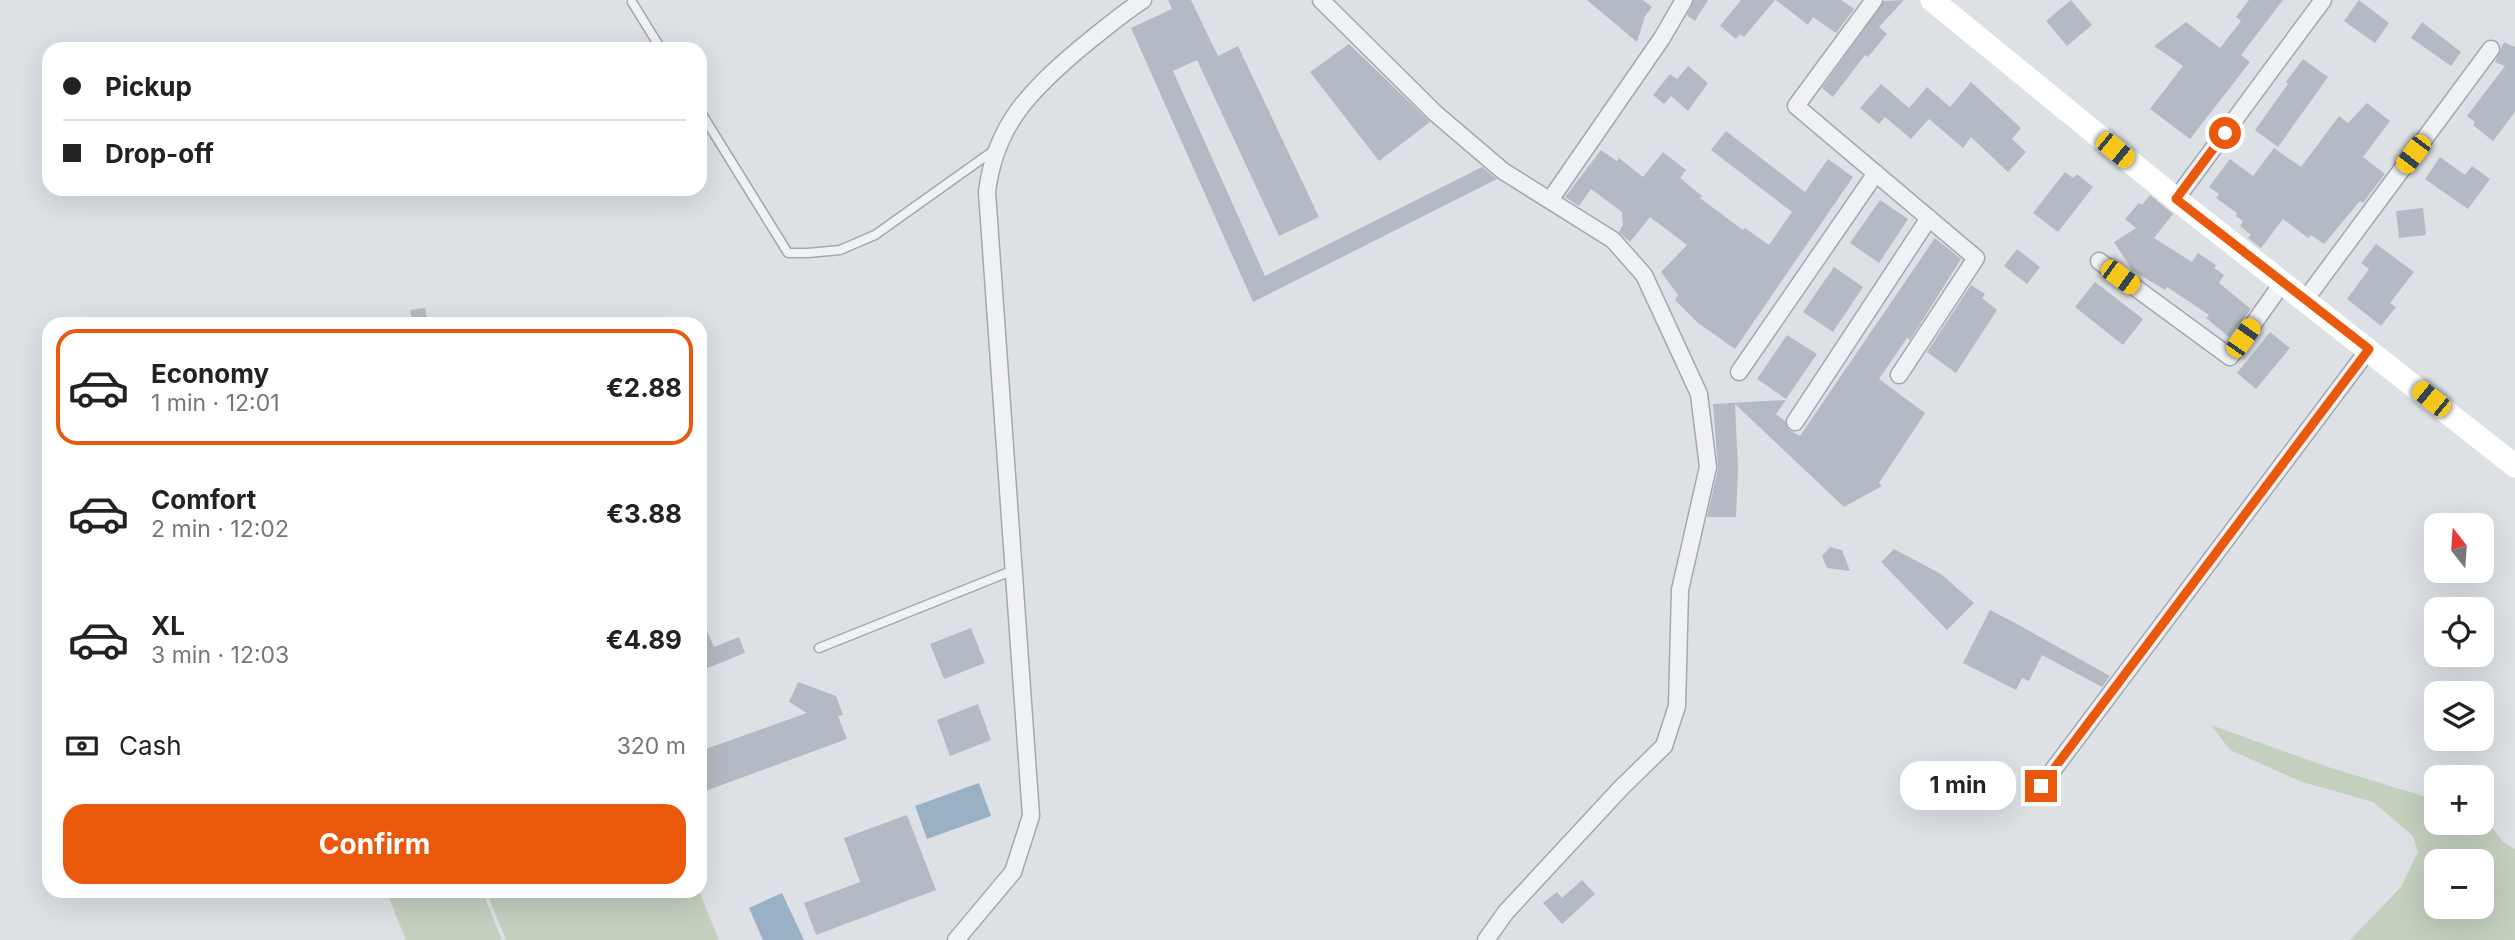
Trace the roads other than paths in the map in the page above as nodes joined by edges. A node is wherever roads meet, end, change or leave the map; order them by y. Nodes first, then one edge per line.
1 (1143, 0) edge
2 (1321, 0) edge
3 (1684, 0) edge
4 (1874, 0) edge
5 (1932, 0) edge
6 (2323, 0) edge
7 (632, 2) dead end
8 (657, 42) edge
9 (2491, 50) dead end
10 (707, 122) edge
11 (996, 149) junction
12 (1876, 173) junction
13 (2176, 199) junction
14 (1550, 200) junction
15 (1929, 218) junction
16 (2099, 261) dead end
17 (2283, 282) junction
18 (2305, 299) junction
19 (2369, 349) junction
20 (1739, 372) dead end
21 (1899, 375) dead end
22 (1795, 422) dead end
23 (2515, 466) edge
24 (1014, 570) junction
25 (819, 648) dead end
26 (2041, 786) dead end
27 (956, 940) edge
28 (1486, 940) edge

1 - 11 street
2 - 14 street
3 - 14 street
4 - 12 street
5 - 13 street
6 - 13 street
7 - 8 lane
9 - 18 street
10 - 11 lane
11 - 24 street
12 - 15 street
12 - 20 street
13 - 17 street
14 - 28 street
15 - 21 street
15 - 22 street
16 - 17 street
17 - 18 street
18 - 19 street
19 - 23 street
19 - 26 street
24 - 25 lane
24 - 27 street

